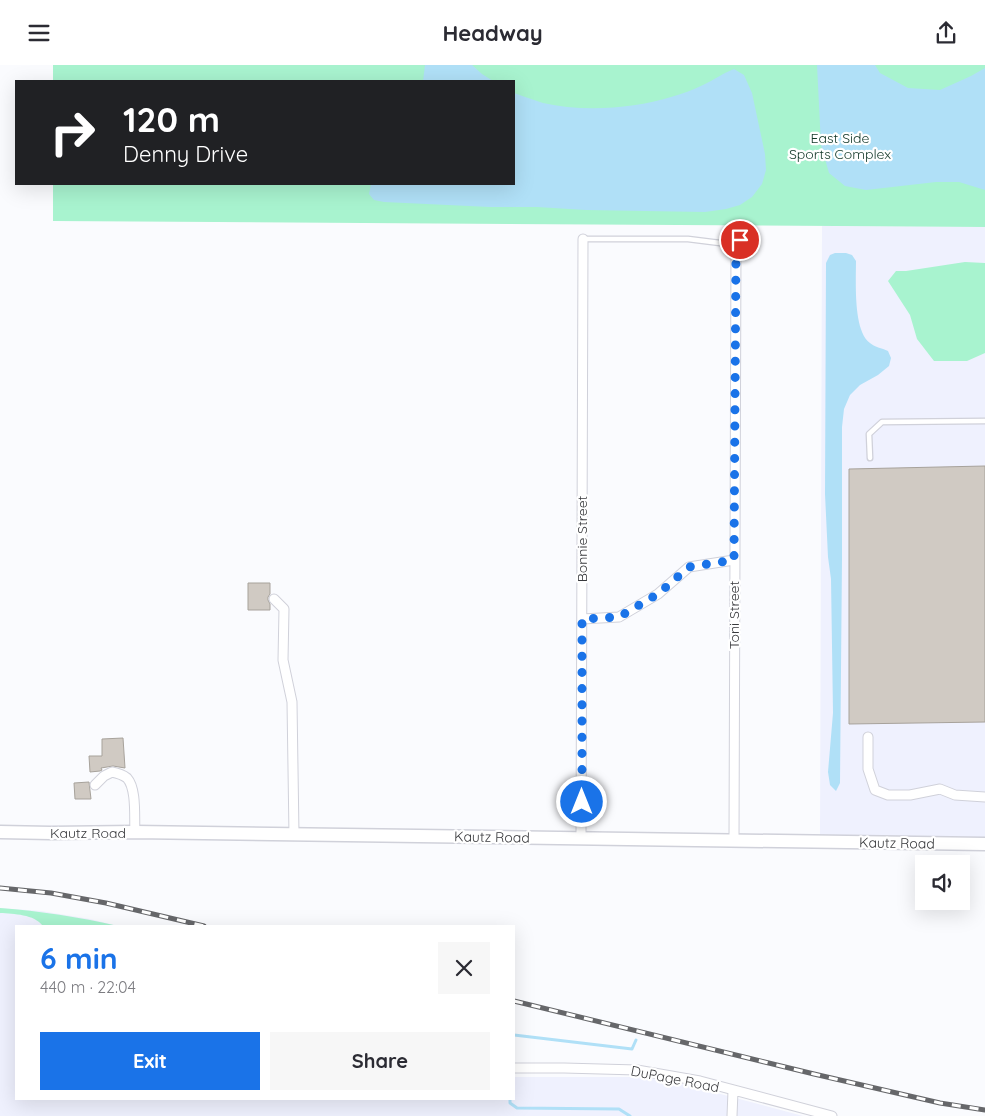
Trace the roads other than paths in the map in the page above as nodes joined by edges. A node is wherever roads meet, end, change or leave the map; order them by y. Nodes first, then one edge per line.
1 (583, 239) joint
2 (738, 243) joint
3 (985, 421) edge
4 (870, 458) dead end
5 (734, 560) junction
6 (274, 599) dead end
7 (582, 619) junction
8 (868, 737) dead end
9 (95, 785) dead end
10 (985, 797) edge
11 (0, 832) edge
12 (135, 832) junction
13 (294, 835) junction
14 (581, 839) junction
15 (734, 841) junction
16 (985, 845) edge
17 (515, 1068) edge
18 (733, 1091) junction
19 (732, 1116) edge
20 (832, 1116) edge

1 - 2 lane
1 - 7 street, Bonnie Street
2 - 5 street, Toni Street
3 - 4 lane
5 - 7 street
5 - 15 street, Toni Street
6 - 13 street
7 - 14 street, Bonnie Street
8 - 10 street
9 - 12 street
11 - 12 street, Kautz Road
12 - 13 street, Kautz Road
13 - 14 street, Kautz Road
14 - 15 street, Kautz Road
15 - 16 street, Kautz Road
17 - 18 street, DuPage Road
18 - 19 street
18 - 20 street, DuPage Road

